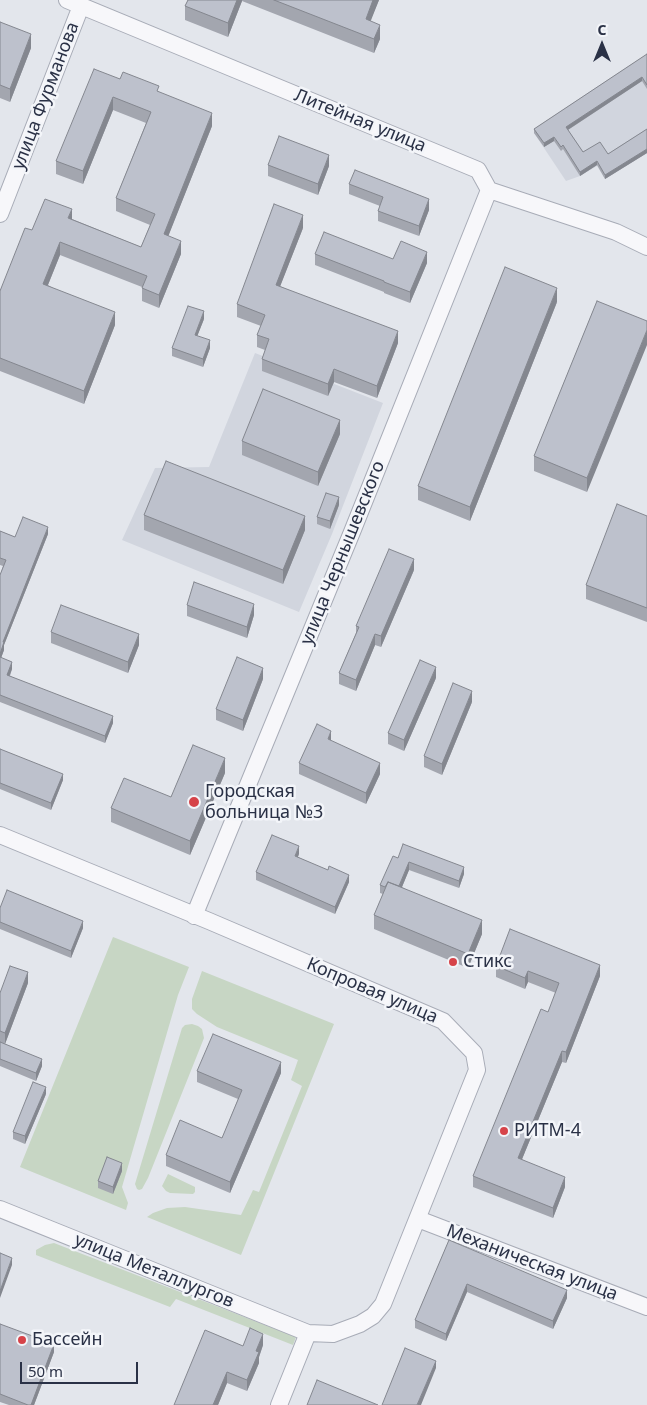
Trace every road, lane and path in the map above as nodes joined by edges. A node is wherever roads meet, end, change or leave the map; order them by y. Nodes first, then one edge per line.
1 (74, 3) edge
2 (489, 190) junction
3 (0, 214) edge
4 (647, 247) edge
5 (0, 836) edge
6 (194, 916) junction
7 (0, 1209) edge
8 (418, 1220) junction
9 (647, 1307) edge
10 (308, 1333) junction
11 (279, 1405) edge

1 - 2 street, Литейная улица
1 - 3 street, улица Фурманова
2 - 4 street
2 - 6 street, улица Чернышевского
5 - 6 street, Копровая улица
6 - 8 street, Копровая улица
7 - 10 street, улица Металлургов
8 - 9 street, Механическая улица
8 - 10 street, Копровая улица
10 - 11 street

